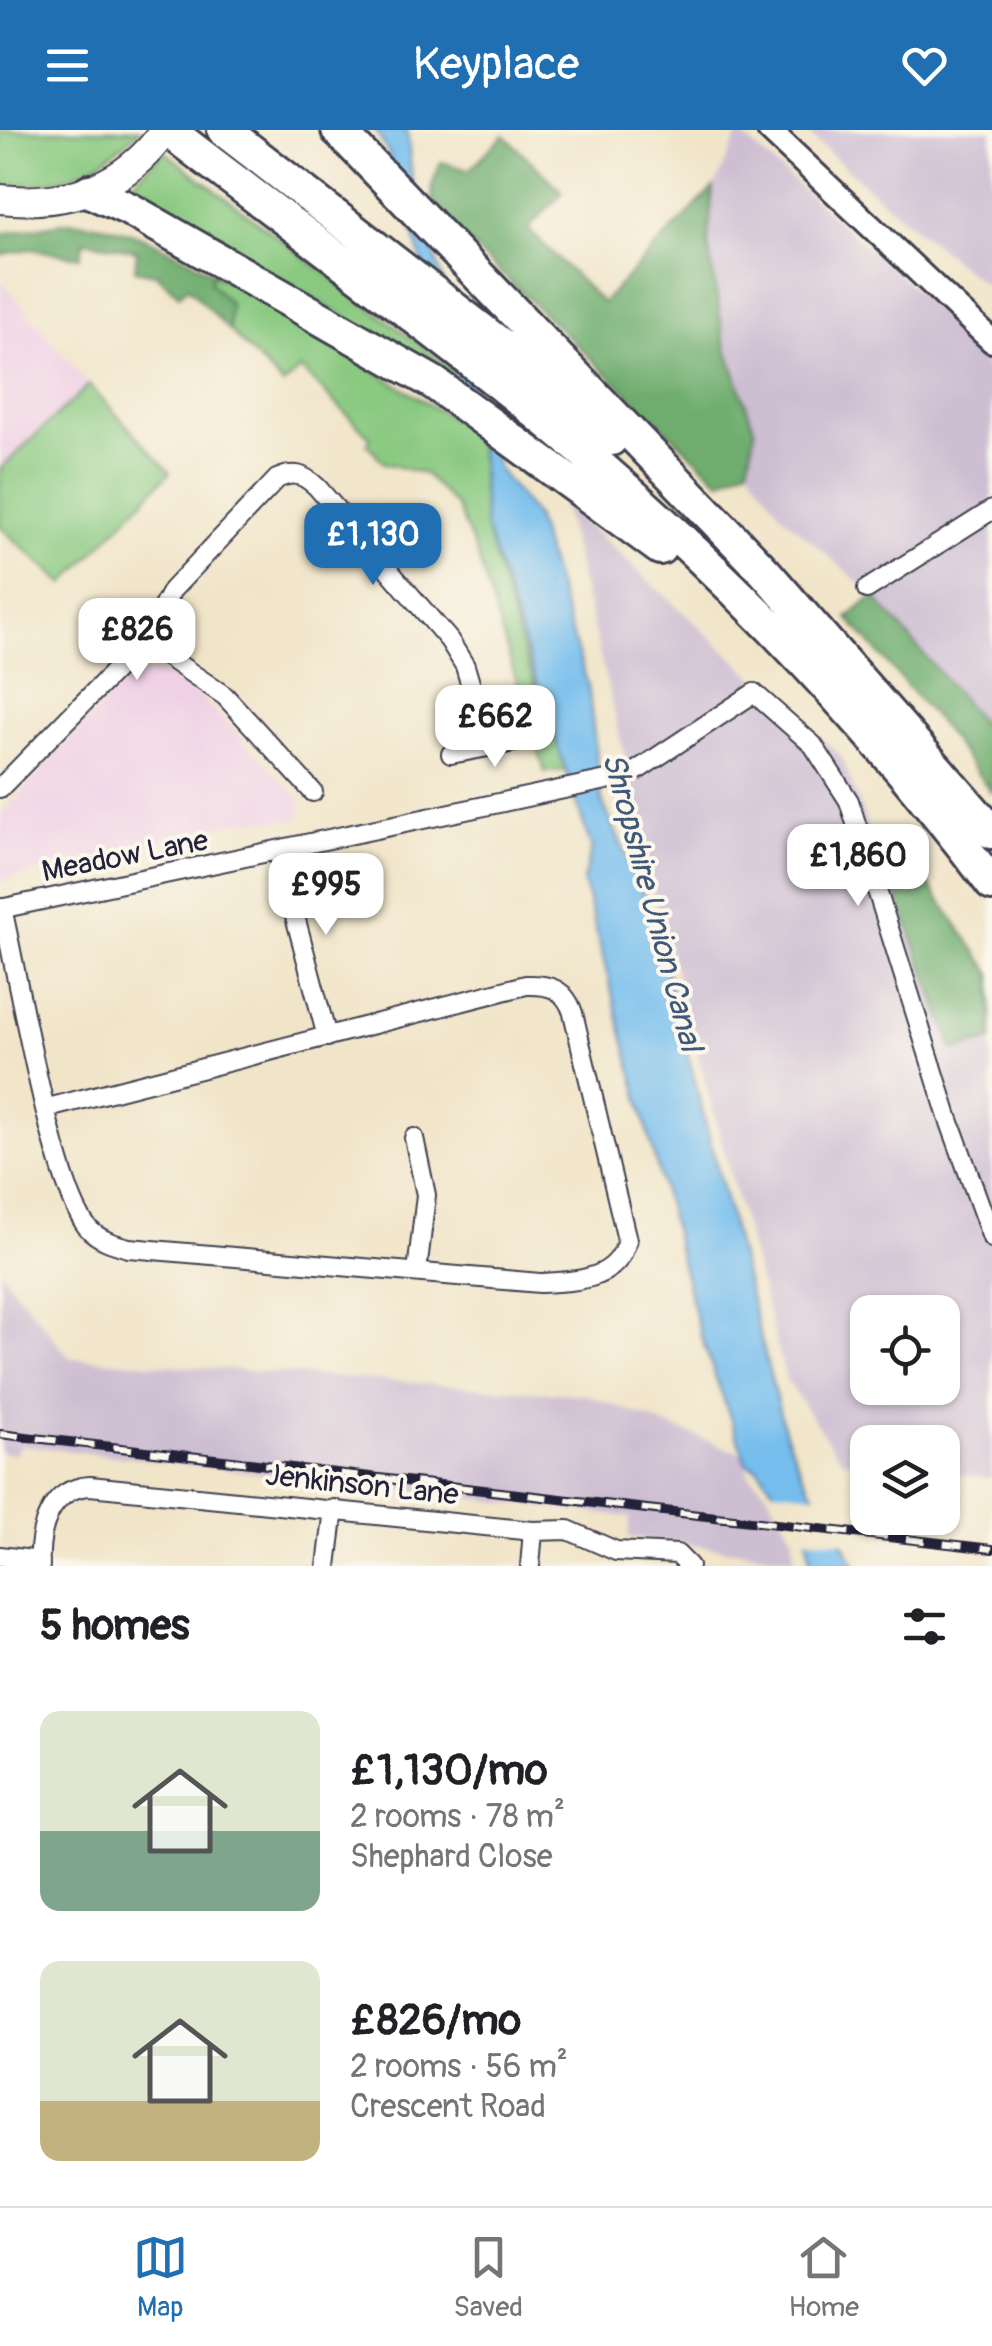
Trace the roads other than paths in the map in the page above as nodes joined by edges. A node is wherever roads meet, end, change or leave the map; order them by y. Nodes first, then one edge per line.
1 (224, 130) edge
2 (769, 130) edge
3 (343, 135) edge
4 (175, 136) edge
5 (77, 195) junction
6 (0, 198) edge
7 (0, 213) edge
8 (992, 341) edge
9 (992, 510) edge
10 (765, 572) junction
11 (868, 590) dead end
12 (772, 631) junction
13 (144, 641) junction
14 (530, 740) dead end
15 (488, 748) junction
16 (451, 754) dead end
17 (0, 788) edge
18 (312, 792) dead end
19 (992, 832) edge
20 (278, 852) junction
21 (992, 884) edge
22 (1, 909) edge
23 (327, 1036) junction
24 (48, 1108) junction
25 (414, 1138) dead end
26 (992, 1238) edge
27 (418, 1272) junction
28 (334, 1509) junction
29 (533, 1531) junction
30 (0, 1556) edge
31 (40, 1563) edge
32 (328, 1566) edge
33 (530, 1566) edge
34 (689, 1566) edge

1 - 10 highway
2 - 8 street
3 - 10 highway
4 - 5 main road
4 - 12 highway
5 - 6 main road
5 - 7 main road
5 - 12 highway
9 - 11 street
10 - 19 highway
12 - 21 highway
13 - 15 street
13 - 17 street
13 - 18 street
14 - 15 street
15 - 16 street
20 - 22 street, Meadow Lane
20 - 23 street
20 - 26 street, Meadow Lane
22 - 24 street
23 - 24 street
23 - 27 street
24 - 27 street
25 - 27 street
28 - 29 street, Jenkinson Lane
28 - 31 street, Jenkinson Lane
28 - 32 street
29 - 33 street
29 - 34 street, Jenkinson Lane
30 - 31 street

